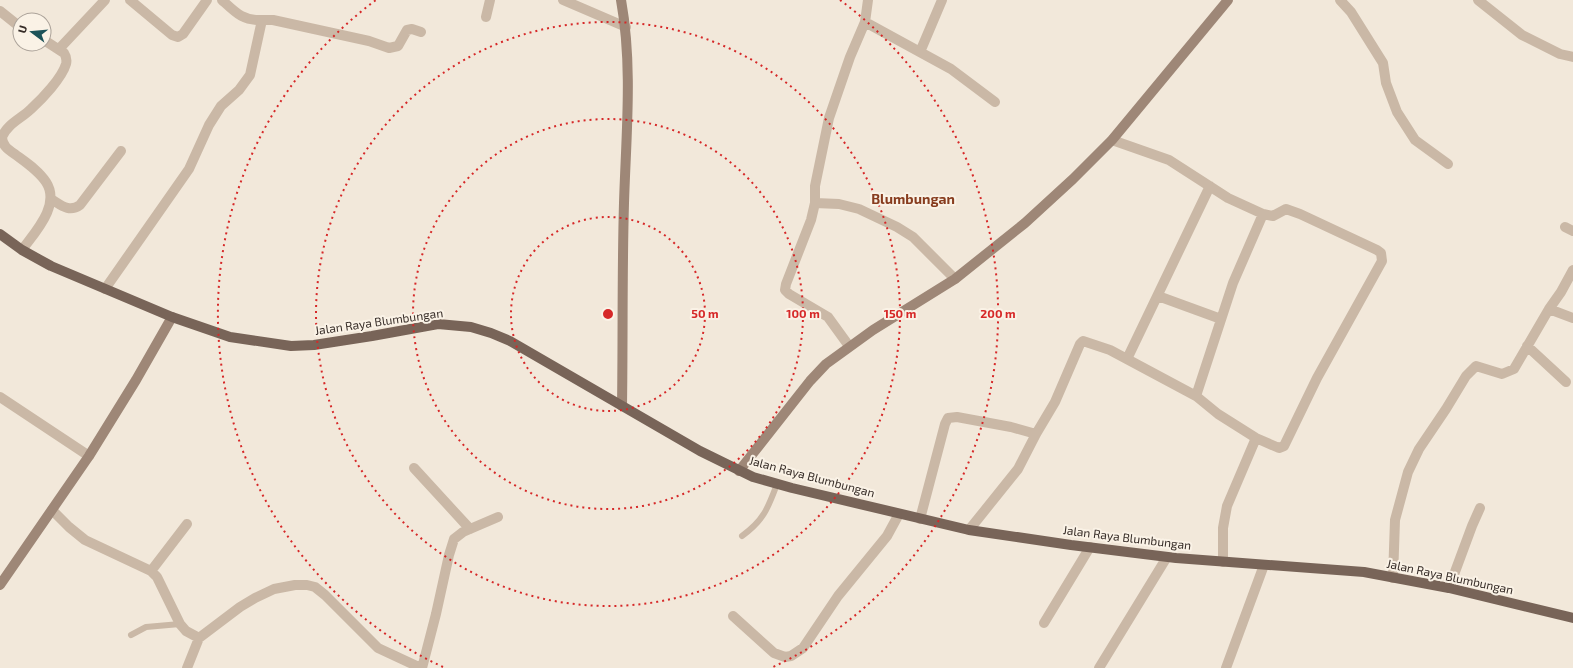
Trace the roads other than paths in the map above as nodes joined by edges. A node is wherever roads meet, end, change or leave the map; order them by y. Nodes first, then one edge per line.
1 (105, 0) edge
2 (130, 0) edge
3 (207, 0) edge
4 (222, 0) edge
5 (490, 0) edge
6 (563, 0) edge
7 (621, 0) edge
8 (868, 0) edge
9 (942, 0) edge
10 (1228, 0) edge
11 (1340, 0) edge
12 (1478, 0) edge
13 (0, 11) edge
14 (486, 18) dead end
15 (262, 20) junction
16 (12, 21) edge
17 (865, 22) junction
18 (626, 27) junction
19 (421, 32) dead end
20 (52, 45) edge
21 (59, 49) junction
22 (920, 52) junction
23 (1573, 57) edge
24 (995, 102) dead end
25 (1112, 140) junction
26 (121, 151) dead end
27 (1448, 164) dead end
28 (1210, 186) junction
29 (52, 199) junction
30 (815, 203) junction
31 (1263, 214) junction
32 (0, 234) edge
33 (22, 250) junction
34 (1573, 270) edge
35 (955, 279) junction
36 (105, 289) junction
37 (1158, 296) junction
38 (1549, 309) junction
39 (172, 316) junction
40 (1573, 318) edge
41 (1221, 320) junction
42 (849, 346) junction
43 (1527, 346) junction
44 (1127, 359) junction
45 (1566, 382) dead end
46 (1196, 396) junction
47 (0, 398) edge
48 (622, 406) junction
49 (1036, 434) junction
50 (1256, 438) junction
51 (89, 456) junction
52 (414, 468) dead end
53 (739, 471) junction
54 (777, 484) junction
55 (1480, 508) dead end
56 (52, 510) junction
57 (899, 514) junction
58 (498, 517) dead end
59 (920, 519) junction
60 (187, 524) dead end
61 (470, 529) junction
62 (969, 530) junction
63 (742, 536) dead end
64 (1090, 547) junction
65 (1167, 557) junction
66 (1223, 562) junction
67 (1264, 565) junction
68 (151, 571) junction
69 (1393, 578) junction
70 (0, 585) edge
71 (1449, 588) junction
72 (733, 616) dead end
73 (1573, 618) edge
74 (1044, 623) dead end
75 (180, 624) junction
76 (131, 635) dead end
77 (198, 638) junction
78 (187, 668) edge
79 (421, 668) edge
80 (1099, 668) edge
81 (1226, 668) edge

1 - 21 street
2 - 3 street
4 - 15 street
5 - 14 street
6 - 18 street
7 - 18 street
8 - 17 street
9 - 22 street
10 - 25 street
11 - 27 street
12 - 23 street
13 - 16 street
15 - 19 street
15 - 36 street
17 - 22 street
17 - 30 street
18 - 48 street
20 - 21 street
21 - 29 street
22 - 24 street
25 - 28 street
25 - 35 street
26 - 29 street
28 - 31 street
28 - 37 street
29 - 33 street
30 - 35 street
30 - 42 street
31 - 41 street
31 - 50 street
32 - 33 main road, Jalan Raya Blumbungan
33 - 36 main road, Jalan Raya Blumbungan
34 - 38 street
35 - 42 street
36 - 39 main road, Jalan Raya Blumbungan
37 - 41 street
37 - 44 street
38 - 40 street
38 - 43 street
39 - 48 main road, Jalan Raya Blumbungan
39 - 51 street
41 - 46 street
42 - 53 street
43 - 45 street
43 - 69 street
44 - 46 street
44 - 49 street
46 - 50 street
47 - 51 street
48 - 53 main road, Jalan Raya Blumbungan
49 - 59 street
49 - 62 street
50 - 66 street
51 - 56 street
52 - 61 street
53 - 54 main road, Jalan Raya Blumbungan
54 - 57 main road, Jalan Raya Blumbungan
54 - 63 lane
55 - 71 street
56 - 68 street
56 - 70 street
57 - 59 main road, Jalan Raya Blumbungan
57 - 72 street
58 - 61 street
59 - 62 main road, Jalan Raya Blumbungan
60 - 68 street
61 - 79 street
62 - 64 main road, Jalan Raya Blumbungan
64 - 65 main road, Jalan Raya Blumbungan
64 - 74 street
65 - 66 main road, Jalan Raya Blumbungan
65 - 80 street
66 - 67 main road, Jalan Raya Blumbungan
67 - 69 main road, Jalan Raya Blumbungan
67 - 81 street
68 - 75 street
69 - 71 main road, Jalan Raya Blumbungan
71 - 73 main road, Jalan Raya Blumbungan
75 - 76 lane
75 - 77 street
77 - 78 street
77 - 79 street

